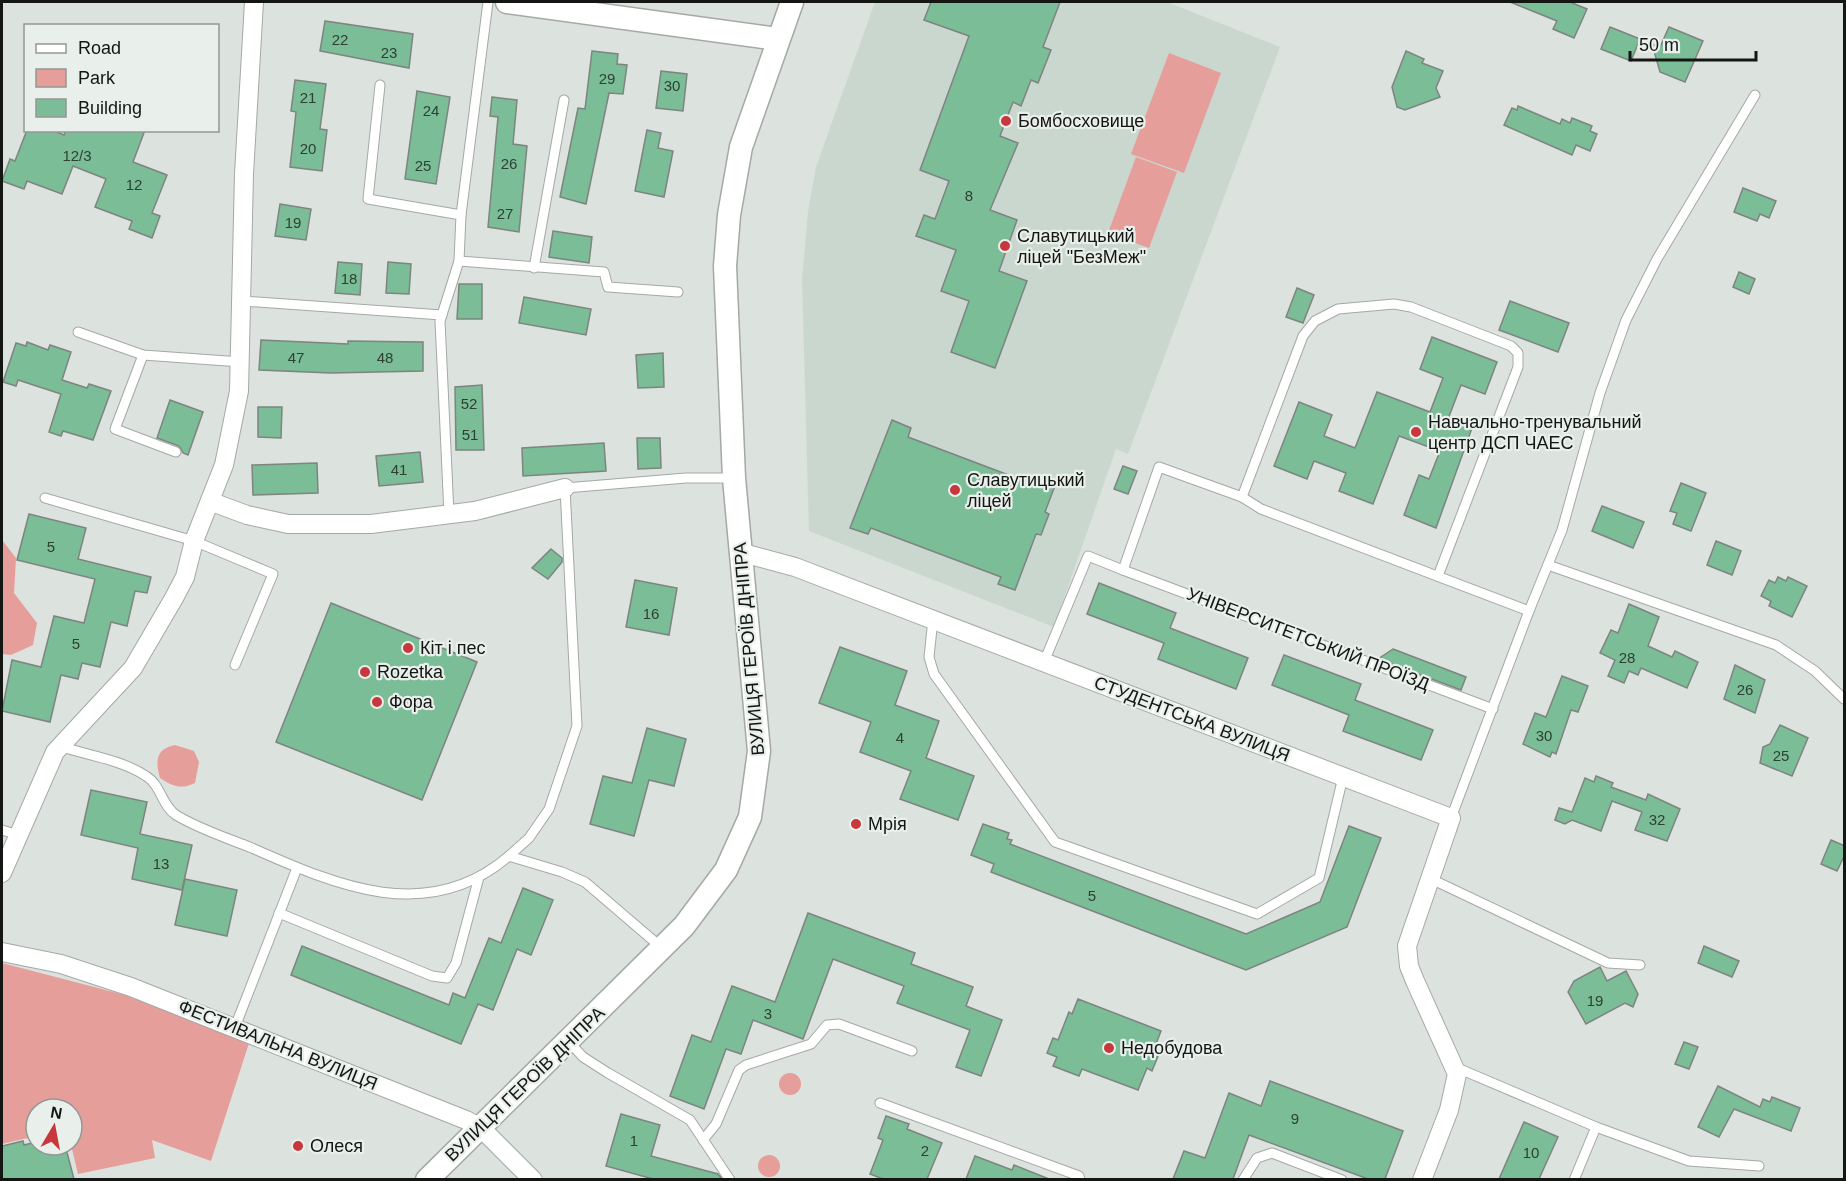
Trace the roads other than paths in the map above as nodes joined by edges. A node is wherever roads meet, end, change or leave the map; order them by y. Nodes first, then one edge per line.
1 (254, 2) edge
2 (488, 2) edge
3 (507, 2) edge
4 (792, 2) edge
5 (778, 39) junction
6 (380, 85) dead end
7 (1755, 95) dead end
8 (564, 100) dead end
9 (461, 215) junction
10 (459, 261) junction
11 (534, 268) junction
12 (678, 292) dead end
13 (242, 301) junction
14 (442, 315) junction
15 (78, 332) dead end
16 (143, 355) junction
17 (241, 362) junction
18 (176, 452) dead end
19 (734, 478) junction
20 (565, 488) junction
21 (1242, 497) junction
22 (45, 498) dead end
23 (212, 502) junction
24 (449, 514) junction
25 (194, 541) junction
26 (742, 554) junction
27 (1548, 565) junction
28 (1123, 570) junction
29 (1438, 576) junction
30 (1529, 611) junction
31 (933, 619) junction
32 (1044, 662) junction
33 (235, 665) dead end
34 (1845, 699) edge
35 (1493, 709) junction
36 (59, 746) junction
37 (1343, 777) junction
38 (1451, 818) junction
39 (10, 832) edge
40 (509, 856) junction
41 (297, 868) junction
42 (2, 873) edge
43 (479, 877) junction
44 (1429, 878) junction
45 (279, 913) junction
46 (662, 949) junction
47 (2, 952) edge
48 (1640, 965) dead end
49 (235, 1027) junction
50 (569, 1042) junction
51 (912, 1051) dead end
52 (1455, 1067) junction
53 (880, 1103) dead end
54 (1596, 1127) junction
55 (481, 1128) junction
56 (703, 1140) junction
57 (1759, 1167) dead end
58 (427, 1179) edge
59 (534, 1179) edge
60 (730, 1179) edge
61 (1080, 1179) edge
62 (1243, 1179) edge
63 (1342, 1179) edge
64 (1422, 1179) edge
65 (1574, 1179) edge

1 - 13 street
2 - 9 lane
3 - 5 street
4 - 5 street, ВУЛИЦЯ ГЕРОЇВ ДНІПРА
5 - 19 street, ВУЛИЦЯ ГЕРОЇВ ДНІПРА
6 - 9 lane
7 - 27 lane
8 - 11 lane
9 - 10 lane
10 - 11 lane
10 - 14 lane
11 - 12 lane
13 - 14 lane
13 - 17 street
14 - 24 lane
15 - 16 lane
16 - 17 lane
16 - 18 lane
17 - 23 street
19 - 20 lane
19 - 26 street, ВУЛИЦЯ ГЕРОЇВ ДНІПРА
20 - 24 street
20 - 40 lane
21 - 28 lane
21 - 29 lane
21 - 29 lane
22 - 25 lane
23 - 24 street
23 - 25 street
25 - 33 lane
25 - 36 street
26 - 31 street, СТУДЕНТСЬКА ВУЛИЦЯ
26 - 46 street, ВУЛИЦЯ ГЕРОЇВ ДНІПРА
27 - 30 lane
27 - 34 lane
28 - 32 lane, УНІВЕРСИТЕТСЬКИЙ ПРОЇЗД
28 - 35 lane, УНІВЕРСИТЕТСЬКИЙ ПРОЇЗД
29 - 30 lane
30 - 35 lane
31 - 32 street, СТУДЕНТСЬКА ВУЛИЦЯ
31 - 37 lane
32 - 37 street, СТУДЕНТСЬКА ВУЛИЦЯ
35 - 38 lane
36 - 39 street
36 - 41 lane
37 - 38 street, СТУДЕНТСЬКА ВУЛИЦЯ
38 - 44 street
39 - 42 street
40 - 43 lane
40 - 46 lane
41 - 43 lane
41 - 45 lane
43 - 45 lane
44 - 48 lane
44 - 52 street
45 - 49 lane
46 - 50 street, ВУЛИЦЯ ГЕРОЇВ ДНІПРА
47 - 49 street, ФЕСТИВАЛЬНА ВУЛИЦЯ
49 - 55 street, ФЕСТИВАЛЬНА ВУЛИЦЯ
50 - 55 street, ВУЛИЦЯ ГЕРОЇВ ДНІПРА
50 - 56 lane
51 - 56 lane
52 - 54 lane
52 - 64 street
53 - 61 lane
54 - 57 lane
54 - 65 lane
55 - 58 street, ВУЛИЦЯ ГЕРОЇВ ДНІПРА
55 - 59 street, ФЕСТИВАЛЬНА ВУЛИЦЯ
56 - 60 lane
62 - 63 lane

